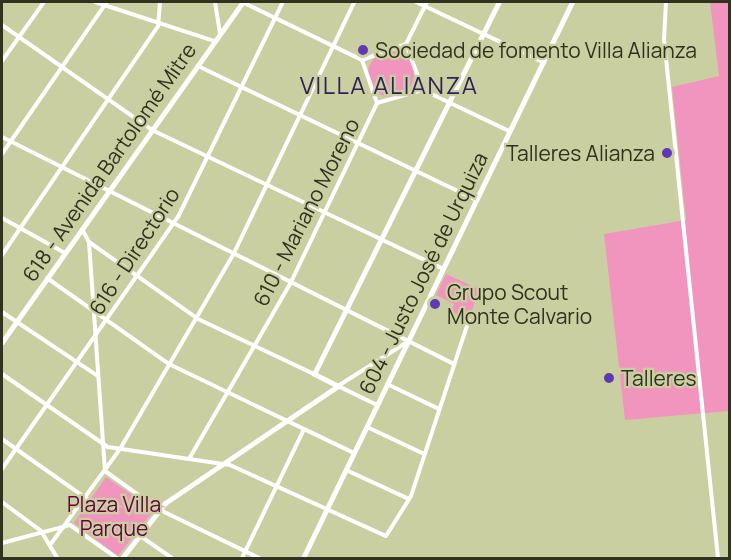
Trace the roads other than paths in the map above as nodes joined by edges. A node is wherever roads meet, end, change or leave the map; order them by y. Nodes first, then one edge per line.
1 (44, 2) edge
2 (95, 2) edge
3 (160, 2) edge
4 (215, 2) edge
5 (242, 2) edge
6 (283, 2) edge
7 (354, 2) edge
8 (416, 2) edge
9 (499, 2) edge
10 (572, 2) edge
11 (666, 2) edge
12 (106, 3) edge
13 (426, 4) edge
14 (276, 18) junction
15 (160, 23) junction
16 (2, 25) edge
17 (220, 33) junction
18 (484, 34) junction
19 (18, 37) junction
20 (214, 41) junction
21 (405, 44) junction
22 (333, 45) junction
23 (362, 60) junction
24 (2, 61) edge
25 (543, 62) junction
26 (197, 66) junction
27 (63, 68) junction
28 (242, 87) junction
29 (423, 90) junction
30 (107, 99) junction
31 (377, 103) junction
32 (450, 103) junction
33 (299, 115) junction
34 (152, 130) junction
35 (509, 131) junction
36 (2, 137) edge
37 (11, 141) junction
38 (360, 144) junction
39 (2, 154) edge
40 (207, 156) junction
41 (60, 165) junction
42 (418, 171) junction
43 (266, 185) junction
44 (110, 189) junction
45 (476, 200) junction
46 (325, 213) junction
47 (2, 218) edge
48 (175, 221) junction
49 (18, 225) junction
50 (82, 228) junction
51 (89, 242) junction
52 (383, 242) junction
53 (66, 253) junction
54 (234, 253) junction
55 (2, 255) edge
56 (442, 269) junction
57 (138, 277) junction
58 (47, 278) junction
59 (291, 282) junction
60 (93, 310) junction
61 (350, 311) junction
62 (2, 312) edge
63 (195, 317) junction
64 (469, 320) dead end
65 (17, 321) junction
66 (107, 321) junction
67 (95, 337) junction
68 (2, 342) edge
69 (408, 342) junction
70 (254, 346) junction
71 (77, 363) junction
72 (169, 364) junction
73 (454, 364) junction
74 (2, 374) edge
75 (314, 374) junction
76 (98, 376) junction
77 (387, 384) junction
78 (338, 386) junction
79 (228, 392) junction
80 (377, 405) junction
81 (47, 406) junction
82 (438, 409) junction
83 (288, 420) junction
84 (367, 427) junction
85 (304, 429) junction
86 (2, 439) edge
87 (104, 445) junction
88 (16, 449) junction
89 (120, 449) junction
90 (354, 453) junction
91 (424, 454) junction
92 (189, 459) junction
93 (224, 464) junction
94 (2, 470) edge
95 (346, 470) junction
96 (105, 471) junction
97 (275, 488) junction
98 (87, 499) junction
99 (409, 499) junction
100 (2, 502) edge
101 (158, 509) junction
102 (326, 511) junction
103 (69, 525) junction
104 (42, 531) junction
105 (139, 535) junction
106 (2, 543) edge
107 (50, 545) junction
108 (245, 552) junction
109 (57, 558) edge
110 (117, 558) edge
111 (122, 558) edge
112 (172, 558) edge
113 (242, 558) edge
114 (259, 558) edge
115 (303, 558) edge
116 (718, 558) edge

1 - 19 street
2 - 12 street
3 - 15 street
4 - 17 street
5 - 14 street
5 - 17 main road, 618 - Avenida Bartolomé Mitre
6 - 14 street, 616 - Directorio
7 - 22 street
8 - 13 street
9 - 18 main road
10 - 25 main road, 604 - Justo José de Urquiza
11 - 116 street
12 - 15 street
12 - 27 street
13 - 18 street
13 - 21 street
14 - 22 street
14 - 28 street, 616 - Directorio
15 - 20 street
15 - 30 street
16 - 19 street
17 - 20 main road, 618 - Avenida Bartolomé Mitre
18 - 25 street
18 - 32 main road
19 - 24 street
19 - 27 street
20 - 26 main road, 618 - Avenida Bartolomé Mitre
21 - 23 street
21 - 29 street
22 - 23 street
22 - 33 street
23 - 31 street
25 - 35 main road, 604 - Justo José de Urquiza
26 - 28 street
26 - 34 main road, 618 - Avenida Bartolomé Mitre
27 - 30 street
27 - 37 street
28 - 33 street
28 - 40 street, 616 - Directorio
29 - 31 street, 610 - Mariano Moreno
29 - 32 street
30 - 34 street
30 - 41 street
31 - 38 street, 610 - Mariano Moreno
32 - 35 street
32 - 42 main road
33 - 38 street
33 - 43 street
34 - 40 street
34 - 44 main road, 618 - Avenida Bartolomé Mitre
35 - 45 main road, 604 - Justo José de Urquiza
36 - 37 street
37 - 39 street
37 - 41 street
38 - 42 street
38 - 46 street, 610 - Mariano Moreno
40 - 43 street
40 - 48 street, 616 - Directorio
41 - 44 street
41 - 49 street
42 - 45 street
42 - 52 main road
43 - 46 street
43 - 54 street
44 - 48 street
44 - 50 main road, 618 - Avenida Bartolomé Mitre
45 - 56 main road, 604 - Justo José de Urquiza
46 - 52 street
46 - 59 street, 610 - Mariano Moreno
47 - 49 street
48 - 54 street
48 - 57 street, 616 - Directorio
49 - 53 street
49 - 55 street
50 - 51 street
50 - 53 main road, 618 - Avenida Bartolomé Mitre
51 - 57 street
51 - 60 street
52 - 56 street
52 - 61 main road
53 - 58 main road, 618 - Avenida Bartolomé Mitre
54 - 59 street
54 - 63 street
56 - 69 main road, 604 - Justo José de Urquiza
57 - 63 street
57 - 66 street, 616 - Directorio
58 - 60 street
58 - 65 main road, 618 - Avenida Bartolomé Mitre
59 - 61 street
59 - 70 street, 610 - Mariano Moreno
60 - 66 street
60 - 67 street
61 - 69 street
61 - 75 main road
62 - 65 street
63 - 70 street
63 - 72 street
64 - 73 street
65 - 68 main road, 618 - Avenida Bartolomé Mitre
65 - 71 street
66 - 67 street, 616 - Directorio
66 - 72 street
67 - 71 street, 616 - Directorio
67 - 76 street
69 - 73 street
69 - 77 main road, 604 - Justo José de Urquiza
69 - 78 street
70 - 75 street
70 - 79 street, 610 - Mariano Moreno
71 - 76 street
71 - 81 street, 616 - Directorio
72 - 79 street
72 - 89 street
73 - 82 street
74 - 81 street
75 - 78 main road
76 - 87 street
77 - 80 main road, 604 - Justo José de Urquiza
77 - 82 street
78 - 80 street
78 - 83 main road
79 - 83 street
79 - 92 street, 610 - Mariano Moreno
80 - 84 main road, 604 - Justo José de Urquiza
81 - 87 street
81 - 88 street, 616 - Directorio
82 - 91 street
83 - 85 street
83 - 93 main road
84 - 90 main road, 604 - Justo José de Urquiza
84 - 91 street
85 - 90 street
85 - 97 street
86 - 88 street
87 - 89 street
87 - 96 street
88 - 94 street, 616 - Directorio
88 - 98 street
89 - 92 street
89 - 96 street
90 - 95 main road, 604 - Justo José de Urquiza
91 - 99 street
92 - 93 street
93 - 97 street
93 - 101 main road
95 - 99 street
95 - 102 main road, 604 - Justo José de Urquiza
96 - 98 street
96 - 101 street
97 - 102 street
97 - 108 street
98 - 103 street
99 - 102 street
100 - 104 street
101 - 105 main road
101 - 108 street
102 - 115 main road, 604 - Justo José de Urquiza
103 - 104 street
103 - 107 street
103 - 110 street
104 - 106 street
104 - 107 street
105 - 111 main road
105 - 112 street
107 - 109 street
108 - 113 street
108 - 114 street

